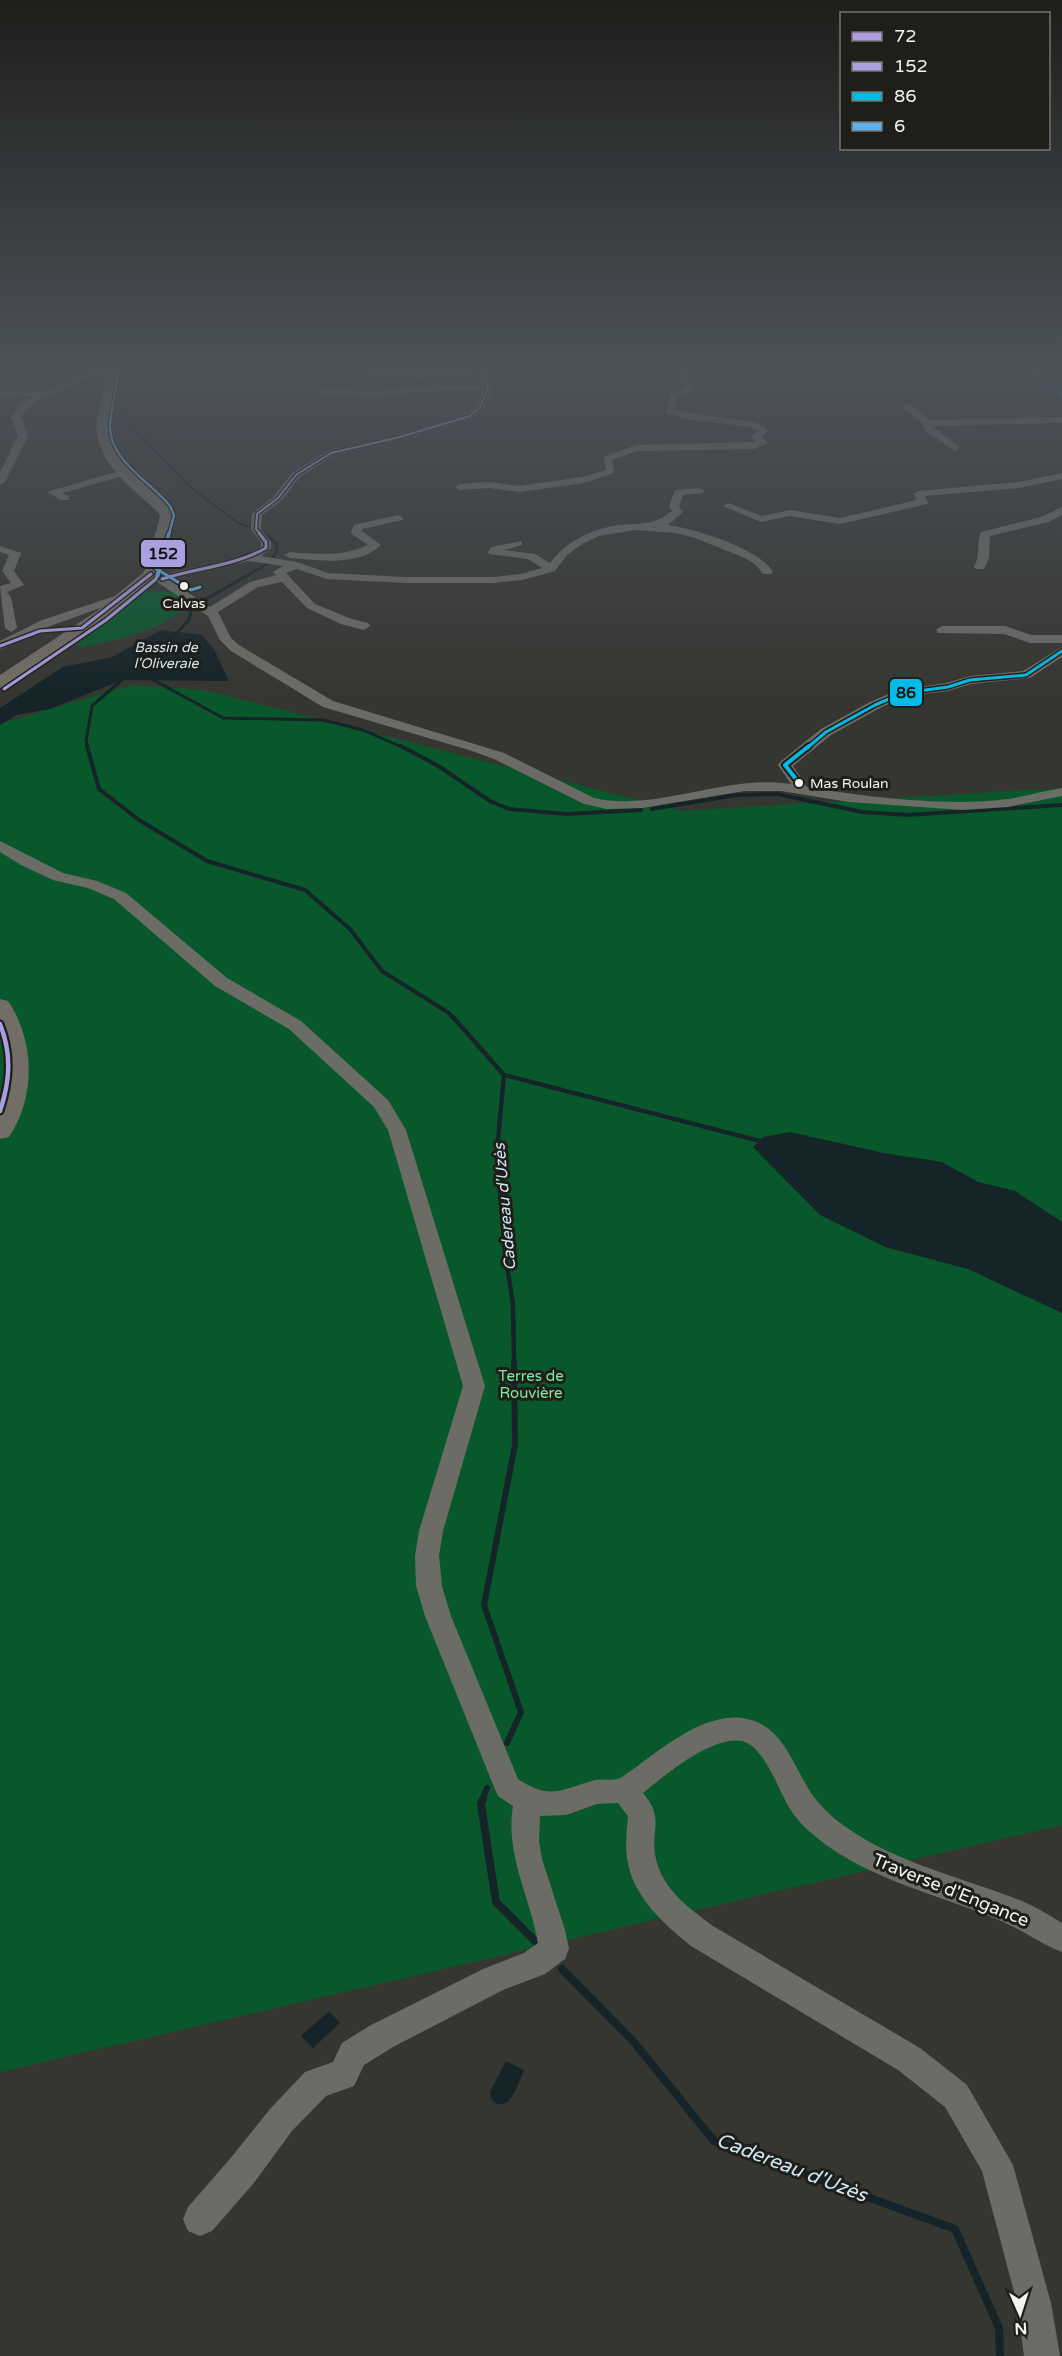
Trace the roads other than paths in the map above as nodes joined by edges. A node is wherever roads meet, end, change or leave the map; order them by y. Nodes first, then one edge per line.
1 (115, 475) edge
2 (129, 475) edge
3 (298, 475) edge
4 (599, 475) edge
5 (1062, 477) edge
6 (460, 487) dead end
7 (699, 491) dead end
8 (65, 498) dead end
9 (728, 506) dead end
10 (1062, 510) edge
11 (398, 518) dead end
12 (649, 527) junction
13 (571, 535) dead end
14 (518, 543) dead end
15 (0, 549) edge
16 (271, 556) junction
17 (297, 565) junction
18 (553, 566) junction
19 (980, 567) dead end
20 (767, 572) dead end
21 (156, 576) junction
22 (286, 578) junction
23 (0, 590) edge
24 (203, 606) junction
25 (75, 621) junction
26 (46, 623) junction
27 (364, 626) dead end
28 (6, 629) edge
29 (32, 630) junction
30 (942, 630) dead end
31 (1062, 639) edge
32 (0, 646) edge
33 (1062, 651) edge
34 (0, 683) edge
35 (808, 790) junction
36 (1062, 792) edge
37 (0, 845) edge
38 (0, 1006) edge
39 (0, 1132) edge
40 (624, 1791) junction
41 (528, 1801) junction
42 (1062, 1938) edge
43 (200, 2218) dead end
44 (1042, 2356) edge

1 - 8 street
2 - 21 main road
3 - 16 street
4 - 6 street
5 - 9 street
7 - 12 street
10 - 19 street
11 - 16 street
12 - 18 street
12 - 20 street
13 - 18 street
14 - 18 street
15 - 23 street
16 - 17 street
16 - 21 street
17 - 18 street
17 - 22 street
21 - 24 street
21 - 25 main road
22 - 24 street
22 - 27 street
23 - 28 street
24 - 35 street
25 - 26 street
25 - 29 street
25 - 34 main road
26 - 28 street
26 - 29 street
29 - 32 street
30 - 31 street
33 - 35 street
35 - 36 street
37 - 41 street
38 - 39 main road
40 - 41 street
40 - 42 street, Traverse d'Engance
40 - 44 street
41 - 43 street

